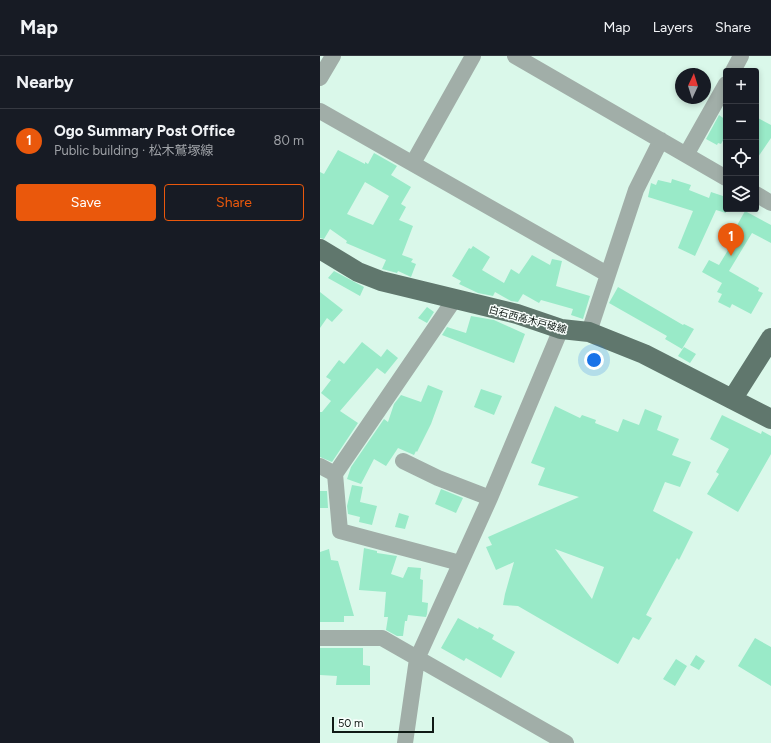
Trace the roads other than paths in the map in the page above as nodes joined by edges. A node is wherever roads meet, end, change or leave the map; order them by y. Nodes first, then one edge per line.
1 (333, 56) edge
2 (472, 56) edge
3 (515, 56) edge
4 (741, 56) edge
5 (735, 68) edge
6 (320, 78) edge
7 (723, 89) edge
8 (320, 111) edge
9 (661, 140) junction
10 (686, 155) junction
11 (413, 163) junction
12 (723, 176) edge
13 (759, 196) edge
14 (771, 203) edge
15 (320, 249) edge
16 (607, 274) junction
17 (454, 300) junction
18 (561, 330) junction
19 (589, 332) junction
20 (771, 338) edge
21 (733, 398) junction
22 (771, 419) edge
23 (403, 461) dead end
24 (320, 466) edge
25 (335, 474) junction
26 (490, 498) junction
27 (460, 563) junction
28 (320, 638) edge
29 (417, 659) junction
30 (405, 743) edge
31 (566, 743) edge

1 - 6 street
2 - 11 street
3 - 9 street
4 - 5 street
7 - 10 street
8 - 11 street
9 - 10 street
9 - 16 street
10 - 12 street
11 - 16 street
13 - 14 street
15 - 17 main road, 白石西高木戸破線
16 - 19 street
17 - 18 main road, 白石西高木戸破線
17 - 25 street
18 - 19 main road, 白石西高木戸破線
18 - 26 street
19 - 21 main road, 白石西高木戸破線
20 - 21 main road
21 - 22 main road, 白石西高木戸破線
23 - 26 street
24 - 25 street
25 - 27 street
26 - 27 street
27 - 29 street
28 - 29 street
29 - 30 street
29 - 31 street

